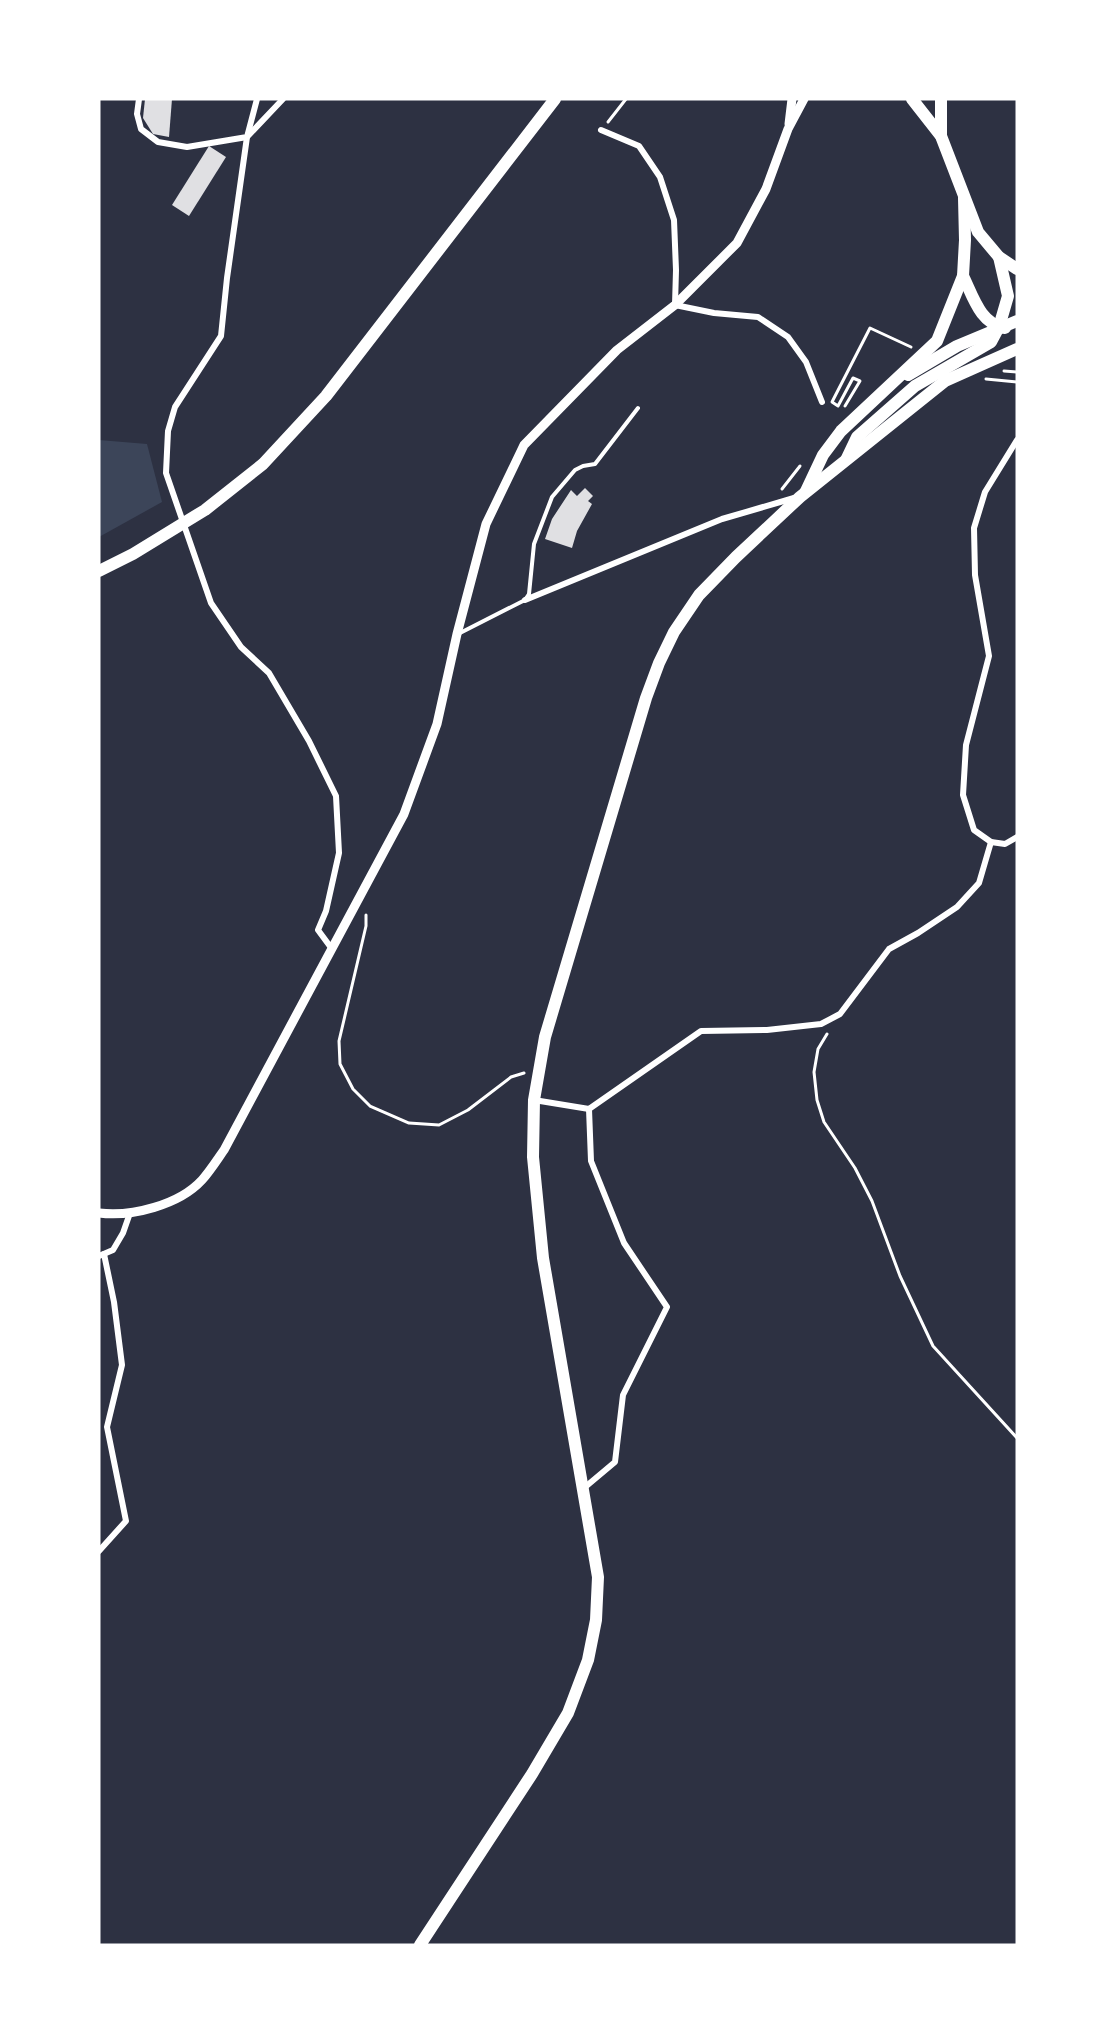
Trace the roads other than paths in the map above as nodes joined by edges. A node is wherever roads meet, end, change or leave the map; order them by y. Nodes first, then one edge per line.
1 (139, 99) edge
2 (257, 99) edge
3 (283, 99) edge
4 (555, 99) edge
5 (792, 99) edge
6 (804, 99) edge
7 (912, 99) edge
8 (941, 99) edge
9 (788, 129) junction
10 (602, 130) road end
11 (941, 136) junction
12 (247, 137) junction
13 (964, 198) junction
14 (999, 257) junction
15 (1017, 269) edge
16 (963, 276) junction
17 (675, 305) junction
18 (1017, 321) edge
19 (999, 327) junction
20 (1017, 329) edge
21 (1017, 349) edge
22 (887, 388) junction
23 (822, 402) dead end
24 (638, 408) dead end
25 (1017, 440) edge
26 (846, 462) junction
27 (803, 495) junction
28 (99, 571) edge
29 (525, 600) junction
30 (457, 634) junction
31 (1017, 837) edge
32 (991, 842) junction
33 (332, 949) junction
34 (534, 1100) junction
35 (589, 1109) junction
36 (99, 1213) edge
37 (130, 1213) junction
38 (101, 1255) edge
39 (584, 1488) junction
40 (99, 1551) edge
41 (420, 1945) edge

1 - 12 street
2 - 12 street
3 - 12 street
4 - 28 main road
5 - 9 street
6 - 9 street
7 - 11 main road
8 - 11 main road
9 - 17 street
10 - 17 street
11 - 13 main road
12 - 33 street
13 - 14 main road
13 - 16 main road
14 - 15 main road
14 - 19 main road
16 - 19 main road
16 - 22 main road
17 - 23 street
17 - 30 street
18 - 19 main road
19 - 20 main road
19 - 22 main road
19 - 26 main road
21 - 26 main road
22 - 27 main road
24 - 29 lane
25 - 32 street
26 - 27 main road
27 - 29 street
27 - 34 main road
29 - 30 lane
30 - 33 street
31 - 32 street
32 - 35 street
33 - 37 street
34 - 35 street
34 - 39 main road
35 - 39 street
36 - 37 street
37 - 38 street
38 - 40 street
39 - 41 main road

